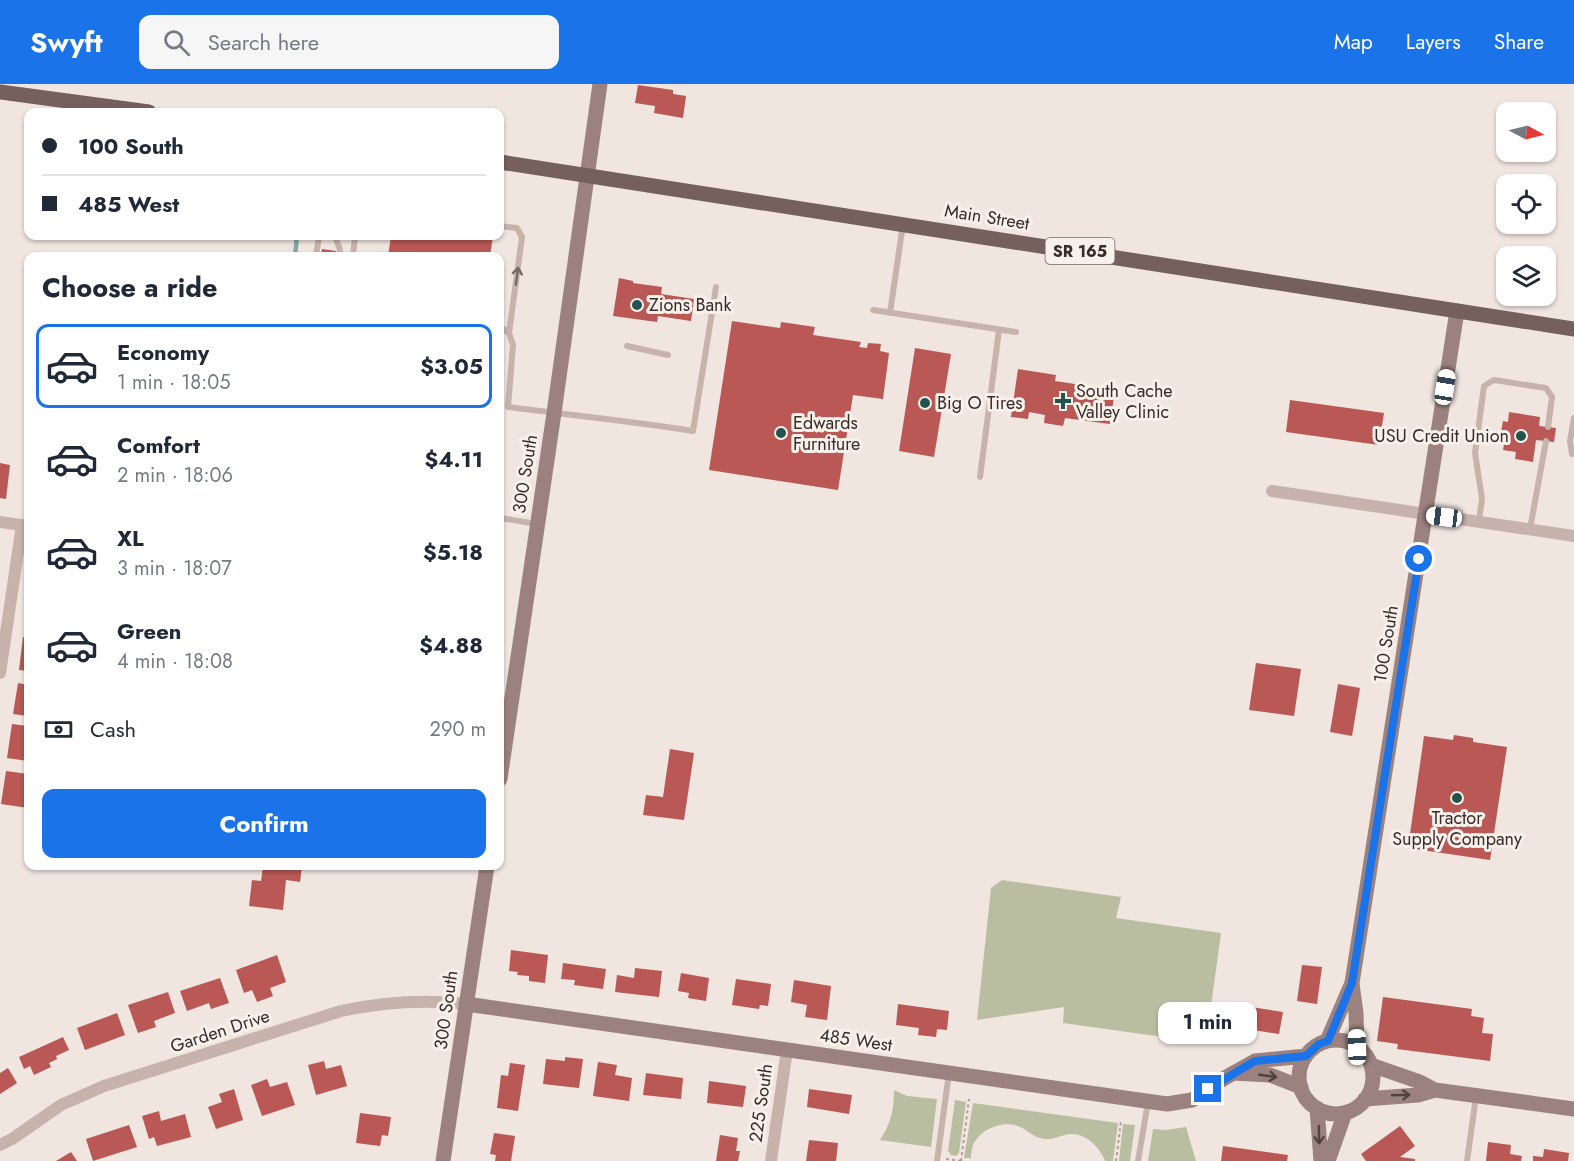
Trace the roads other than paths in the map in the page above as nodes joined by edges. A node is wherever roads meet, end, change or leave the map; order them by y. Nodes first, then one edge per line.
1 (600, 84) edge
2 (0, 92) edge
3 (119, 108) edge
4 (504, 163) edge
5 (587, 174) junction
6 (903, 224) junction
7 (504, 226) edge
8 (716, 287) dead end
9 (873, 310) dead end
10 (1457, 311) junction
11 (890, 313) junction
12 (1574, 329) edge
13 (504, 330) edge
14 (999, 330) junction
15 (1016, 332) dead end
16 (508, 333) junction
17 (627, 346) dead end
18 (668, 355) dead end
19 (554, 413) junction
20 (1574, 418) edge
21 (1548, 427) dead end
22 (1546, 441) dead end
23 (1572, 454) dead end
24 (980, 477) dead end
25 (1272, 491) dead end
26 (1425, 514) junction
27 (504, 519) edge
28 (1479, 521) junction
29 (0, 522) edge
30 (537, 524) junction
31 (24, 525) edge
32 (1530, 529) junction
33 (24, 530) edge
34 (1574, 536) edge
35 (1, 656) edge
36 (0, 673) edge
37 (504, 726) edge
38 (486, 870) edge
39 (1352, 983) junction
40 (466, 1004) junction
41 (1328, 1041) junction
42 (1357, 1047) junction
43 (787, 1050) junction
44 (1306, 1056) junction
45 (1371, 1065) junction
46 (949, 1073) junction
47 (1233, 1073) junction
48 (1301, 1087) junction
49 (1435, 1090) junction
50 (1476, 1096) junction
51 (1365, 1099) junction
52 (1148, 1101) junction
53 (1317, 1108) junction
54 (1574, 1109) edge
55 (1345, 1113) junction
56 (0, 1145) edge
57 (443, 1161) edge
58 (771, 1161) edge
59 (937, 1161) edge
60 (1138, 1161) edge
61 (1322, 1161) edge
62 (1328, 1161) edge
63 (1467, 1161) edge

1 - 5 street, 300 South
2 - 3 main road
4 - 5 main road, Main Street / SR 165
5 - 6 main road, Main Street / SR 165
5 - 19 street, 300 South
6 - 10 main road, Main Street / SR 165
6 - 11 lane
16 -> 7 lane
8 - 19 lane
9 - 11 lane
10 - 12 main road, Main Street / SR 165
10 - 26 street, 100 South
11 - 14 lane
13 - 16 lane
14 - 15 lane
14 - 24 lane
16 - 19 lane
17 - 18 lane
19 - 30 street, 300 South
20 - 23 lane
21 - 28 lane
22 - 32 lane
25 - 26 street
26 - 28 street
26 - 39 street, 100 South
27 - 30 lane
28 - 32 street
29 - 31 street
30 - 37 street, 300 South
32 - 34 street
33 - 35 street
35 - 36 street
38 - 40 street, 300 South
39 - 41 street, 100 South
39 - 42 street, 100 South
40 - 43 street, 485 West
40 - 56 street, Garden Drive
40 - 57 street, 300 South
41 - 42 street
41 - 44 street
42 - 45 street
43 - 46 street, 485 West
43 - 58 street, 225 South
44 - 47 street, 485 West
44 - 48 street
45 - 49 street
45 - 51 street
46 - 52 street, 485 West
46 - 59 lane
47 -> 48 street
47 - 52 street, 485 West
48 - 53 street
49 - 50 street
51 -> 49 street
50 - 54 street
50 - 63 lane
51 - 55 street
52 - 60 lane
53 - 55 street
53 -> 61 street
55 - 62 street

